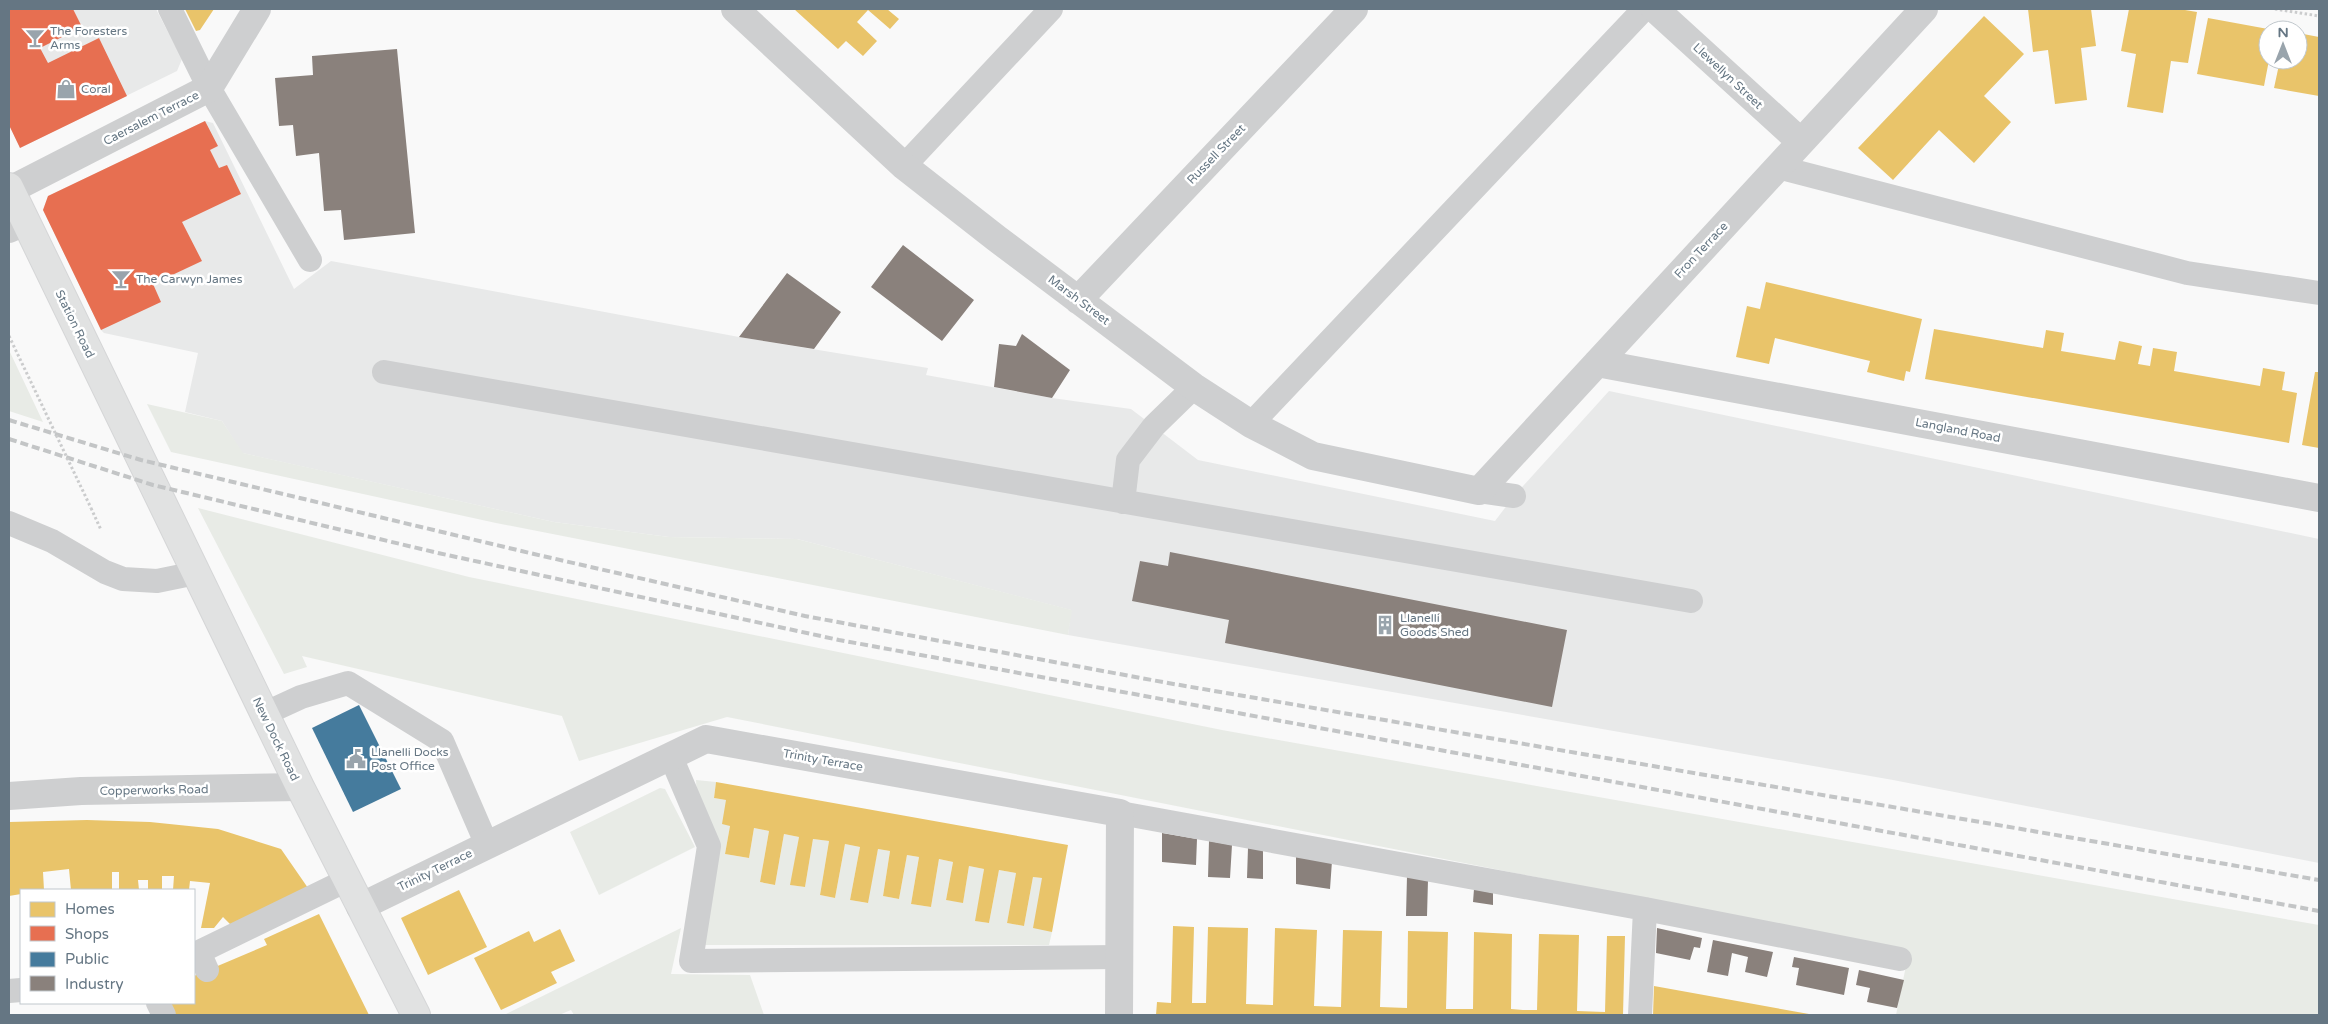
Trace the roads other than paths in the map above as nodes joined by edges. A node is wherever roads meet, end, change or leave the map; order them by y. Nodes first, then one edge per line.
1 (170, 9) edge
2 (257, 9) edge
3 (1051, 9) edge
4 (1354, 9) edge
5 (1644, 9) edge
6 (1655, 9) edge
7 (1924, 9) edge
8 (745, 12) edge
9 (209, 88) junction
10 (1801, 142) junction
11 (904, 166) junction
12 (1778, 167) junction
13 (9, 188) edge
14 (17, 225) edge
15 (310, 260) dead end
16 (2319, 293) edge
17 (1078, 300) junction
18 (1598, 363) junction
19 (384, 372) dead end
20 (1194, 387) junction
21 (1251, 424) junction
22 (141, 460) joint
23 (1479, 491) junction
24 (1514, 496) dead end
25 (2319, 498) edge
26 (1123, 502) junction
27 (9, 523) edge
28 (196, 573) junction
29 (1691, 602) dead end
30 (264, 714) junction
31 (671, 757) junction
32 (300, 786) junction
33 (9, 796) edge
34 (1120, 813) junction
35 (487, 845) junction
36 (347, 880) junction
37 (360, 907) junction
38 (1645, 909) junction
39 (1119, 957) junction
40 (1900, 959) dead end
41 (207, 970) dead end
42 (416, 1015) edge
43 (1119, 1015) edge
44 (1640, 1015) edge

1 - 9 lane
2 - 9 street, Caersalem Terrace
3 - 11 lane
4 - 17 street, Russell Street
5 - 21 lane
6 - 10 street, Llewellyn Street
7 - 10 street, Fron Terrace
8 - 11 street, Marsh Street
9 - 13 street, Caersalem Terrace
9 - 15 lane
10 - 12 street, Fron Terrace
11 - 17 street, Marsh Street
12 - 16 lane
12 - 18 street, Fron Terrace
13 - 14 main road, Station Road
14 - 22 main road, Station Road
17 - 20 street, Marsh Street
18 - 23 street, Fron Terrace
18 - 25 street, Langland Road
19 - 26 lane
20 - 21 street, Marsh Street
20 - 26 lane
21 - 23 street, Marsh Street
22 - 28 main road, New Dock Road
23 - 24 lane
26 - 29 lane
27 - 28 lane
28 - 30 main road, New Dock Road
30 - 32 main road, New Dock Road
30 - 35 lane
31 - 34 street, Trinity Terrace
31 - 35 street, Trinity Terrace
31 - 39 lane
32 - 33 street, Copperworks Road
32 - 36 main road, New Dock Road
34 - 38 lane
34 - 39 street
35 - 37 street, Trinity Terrace
36 - 37 main road, New Dock Road
36 - 41 lane
37 - 42 main road, New Dock Road
38 - 40 lane
38 - 44 lane
39 - 43 street

